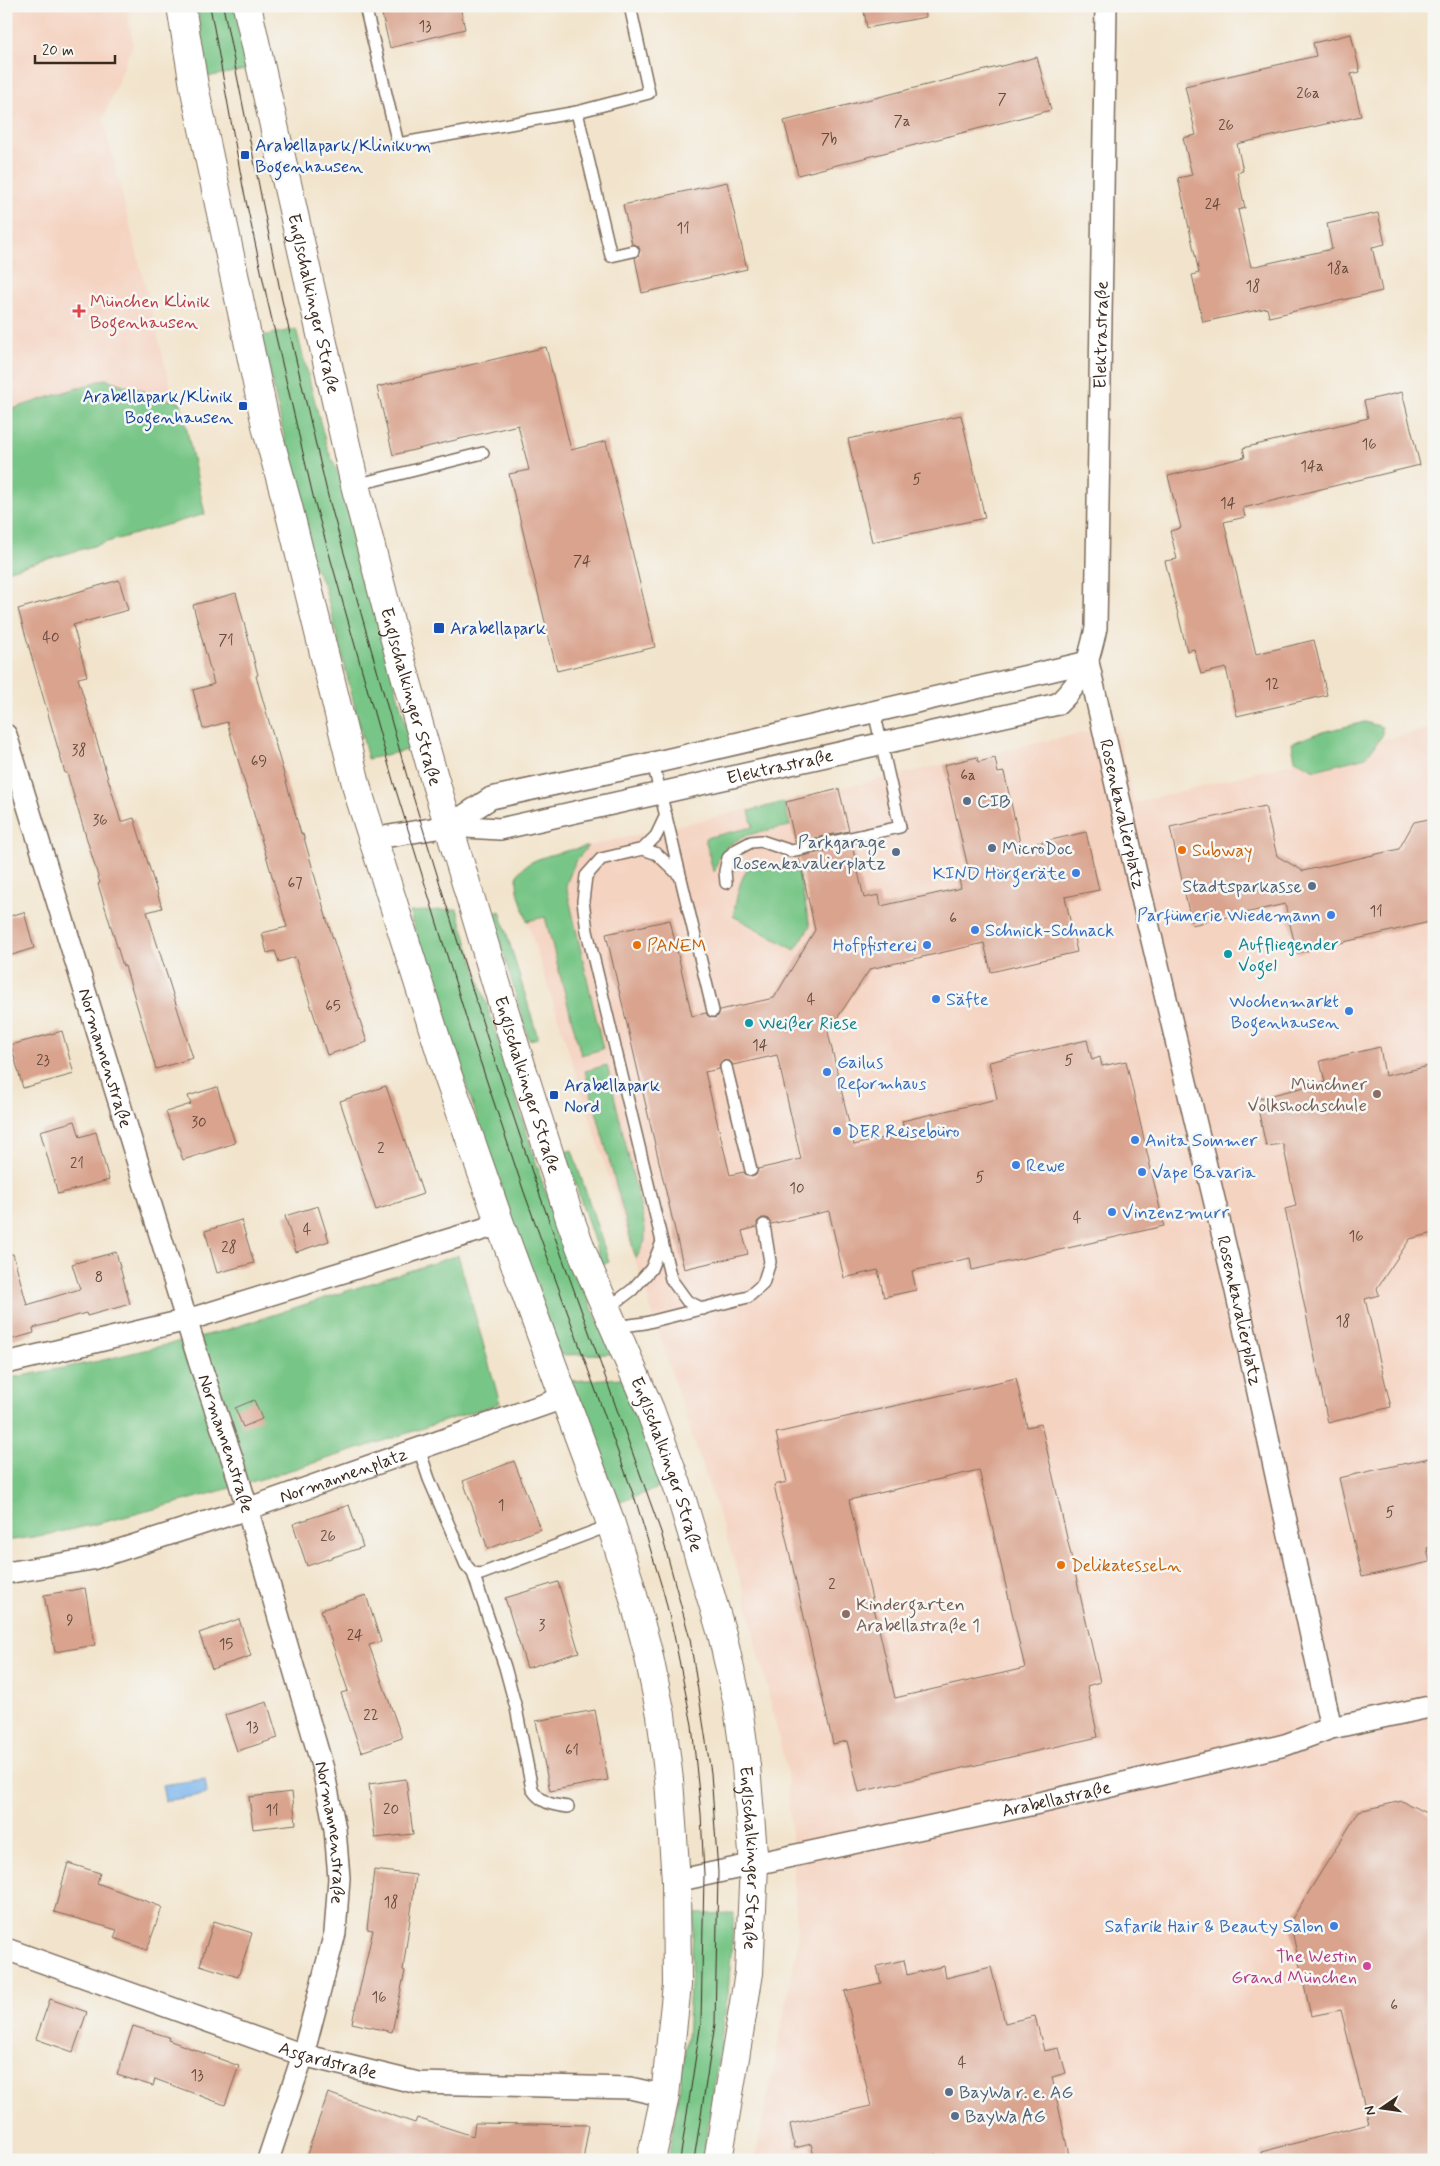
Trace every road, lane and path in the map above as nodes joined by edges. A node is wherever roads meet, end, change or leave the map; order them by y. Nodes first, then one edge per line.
1 (181, 6) edge
2 (248, 6) edge
3 (365, 6) edge
4 (630, 6) edge
5 (1106, 6) edge
6 (577, 112) junction
7 (633, 251) dead end
8 (483, 453) dead end
9 (355, 485) junction
10 (1088, 662) junction
11 (874, 711) junction
12 (6, 735) edge
13 (882, 743) junction
14 (653, 763) junction
15 (661, 794) junction
16 (666, 815) junction
17 (448, 826) junction
18 (372, 838) junction
19 (643, 849) junction
20 (680, 876) junction
21 (726, 882) dead end
22 (713, 1012) dead end
23 (726, 1067) dead end
24 (751, 1170) dead end
25 (500, 1224) junction
26 (764, 1226) dead end
27 (662, 1242) junction
28 (704, 1309) junction
29 (611, 1318) junction
30 (187, 1320) junction
31 (6, 1363) edge
32 (563, 1398) junction
33 (419, 1449) junction
34 (247, 1509) junction
35 (611, 1525) junction
36 (6, 1573) edge
37 (474, 1573) junction
38 (1434, 1706) edge
39 (1332, 1728) junction
40 (568, 1807) dead end
41 (754, 1865) junction
42 (676, 1881) junction
43 (6, 1949) edge
44 (303, 2055) junction
45 (665, 2096) junction
46 (268, 2160) edge
47 (651, 2160) edge
48 (718, 2160) edge

1 - 18 main road
2 - 9 main road, Englschalkinger Straße
3 - 6 lane
4 - 6 lane
5 - 10 street, Elektrastraße
6 - 7 lane
8 - 9 lane
9 - 17 main road, Englschalkinger Straße
10 - 11 street, Elektrastraße
10 - 13 street, Elektrastraße
10 - 39 street, Rosenkavalierplatz
11 - 13 lane
11 - 14 street, Elektrastraße
12 - 30 street, Normannenstraße
13 - 15 street, Elektrastraße
13 - 21 lane
14 - 15 lane
14 - 17 street, Elektrastraße
15 - 16 lane
15 - 17 street, Elektrastraße
16 - 19 lane
16 - 20 lane
17 - 18 street, Elektrastraße
17 - 29 main road, Englschalkinger Straße
18 - 25 main road
19 - 20 lane
19 - 27 lane
20 - 22 lane
23 - 24 lane
25 - 30 street
25 - 32 main road
26 - 28 lane
27 - 28 lane
27 - 29 lane
28 - 29 lane
29 - 41 main road, Englschalkinger Straße
30 - 31 street
30 - 34 street, Normannenstraße
32 - 33 street, Normannenplatz
32 - 35 main road
33 - 34 street, Normannenplatz
33 - 37 lane
34 - 36 street, Normannenplatz
34 - 44 street, Normannenstraße
35 - 37 lane
35 - 42 main road
37 - 40 lane
38 - 39 street, Arabellastraße
39 - 41 street, Arabellastraße
41 - 42 street, Arabellastraße
41 - 48 main road, Englschalkinger Straße
42 - 45 main road
43 - 44 street, Asgardstraße
44 - 45 street, Asgardstraße
44 - 46 street, Normannenstraße
45 - 47 main road

